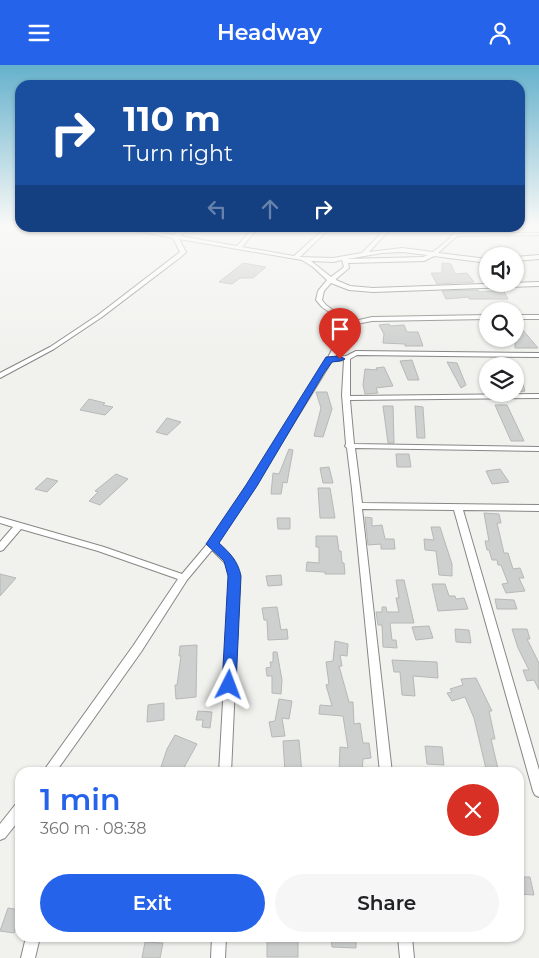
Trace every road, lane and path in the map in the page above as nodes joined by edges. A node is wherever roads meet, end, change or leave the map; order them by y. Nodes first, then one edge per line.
1 (163, 268) edge
2 (317, 268) edge
3 (346, 268) edge
4 (332, 281) junction
5 (539, 284) edge
6 (479, 317) edge
7 (524, 317) edge
8 (539, 317) edge
9 (348, 323) junction
10 (539, 355) edge
11 (347, 358) junction
12 (330, 359) junction
13 (0, 376) edge
14 (539, 396) edge
15 (347, 399) junction
16 (349, 446) junction
17 (539, 449) edge
18 (358, 506) junction
19 (458, 507) junction
20 (539, 507) edge
21 (0, 520) edge
22 (20, 525) junction
23 (212, 544) junction
24 (0, 548) edge
25 (184, 578) junction
26 (52, 767) edge
27 (225, 767) edge
28 (385, 767) edge
29 (539, 791) edge
30 (15, 815) edge
31 (0, 834) edge
32 (32, 942) edge
33 (219, 942) edge
34 (405, 942) edge
35 (28, 958) edge
36 (218, 958) edge
37 (407, 958) edge

1 - 13 street
2 - 4 street
3 - 4 street
4 - 5 street
4 - 9 street
6 - 9 street
7 - 8 street
9 - 12 street
10 - 11 street
11 - 12 street
11 - 15 street
12 - 23 street
14 - 15 street
15 - 16 street
16 - 17 street
16 - 18 street
18 - 19 street
18 - 28 street
19 - 20 street
19 - 29 street
21 - 22 street
22 - 24 street
22 - 25 street
23 - 25 street
23 - 27 street
25 - 26 street
30 - 31 street
32 - 35 street
33 - 36 street
34 - 37 street

